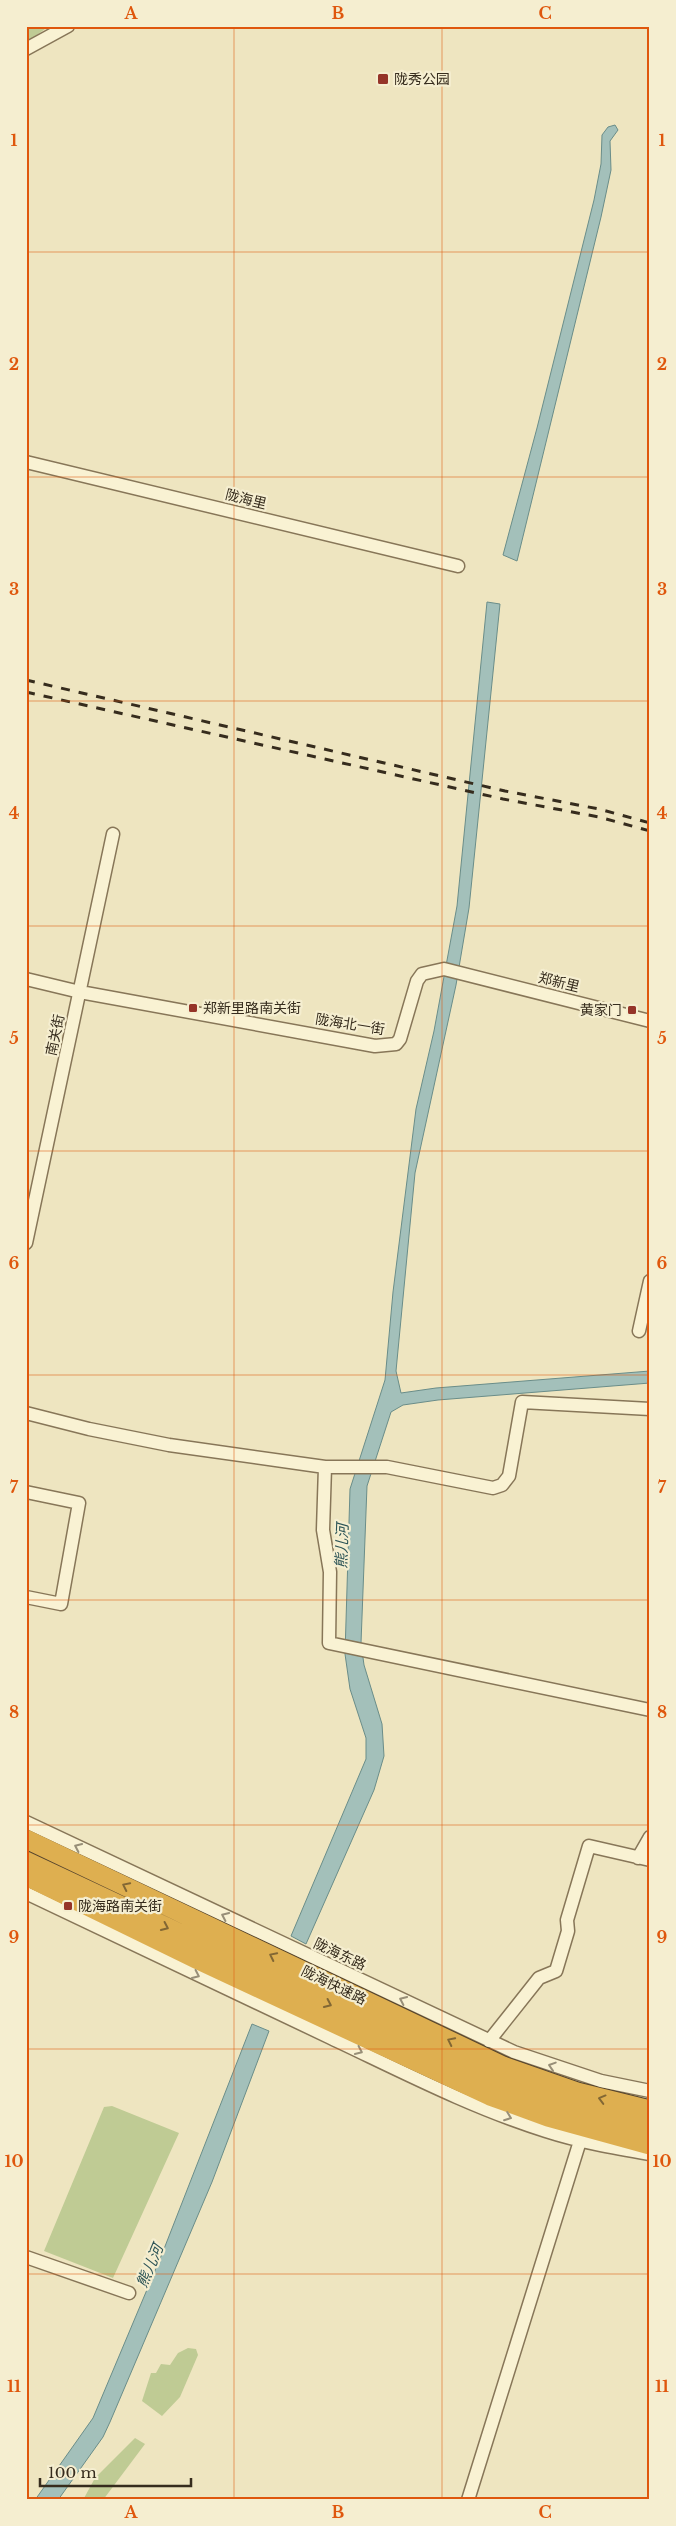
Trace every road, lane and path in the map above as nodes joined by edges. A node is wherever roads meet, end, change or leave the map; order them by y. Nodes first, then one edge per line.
1 (68, 26) edge
2 (26, 49) edge
3 (26, 462) edge
4 (458, 566) dead end
5 (113, 834) dead end
6 (444, 969) joint
7 (26, 979) edge
8 (80, 992) junction
9 (650, 1021) edge
10 (26, 1243) edge
11 (650, 1281) edge
12 (639, 1332) dead end
13 (650, 1408) edge
14 (26, 1412) edge
15 (325, 1467) junction
16 (26, 1492) edge
17 (26, 1597) edge
18 (650, 1710) edge
19 (26, 1822) edge
20 (650, 1837) edge
21 (26, 1839) edge
22 (644, 1859) edge
23 (26, 1861) edge
24 (26, 1876) edge
25 (26, 1893) edge
26 (490, 2040) junction
27 (650, 2091) edge
28 (650, 2110) edge
29 (650, 2127) edge
30 (580, 2141) junction
31 (650, 2145) edge
32 (650, 2154) edge
33 (26, 2257) edge
34 (129, 2294) dead end
35 (468, 2500) edge

1 - 2 street
3 - 4 street, 陇海里
5 - 8 street, 南关街
6 - 8 street, 陇海北一街
6 - 9 street, 郑新里
7 - 8 street, 陇海北一街
8 - 10 street, 南关街
11 - 12 street
13 - 15 street
14 - 15 street
15 - 18 street
16 - 17 street
26 -> 19 street, 陇海东路
20 - 22 street
28 -> 21 highway, 陇海快速路
22 - 26 street
23 -> 29 highway, 陇海快速路
24 - 31 highway
25 -> 30 street
27 -> 26 street, 陇海东路
30 - 32 street
30 - 35 street
33 - 34 street

